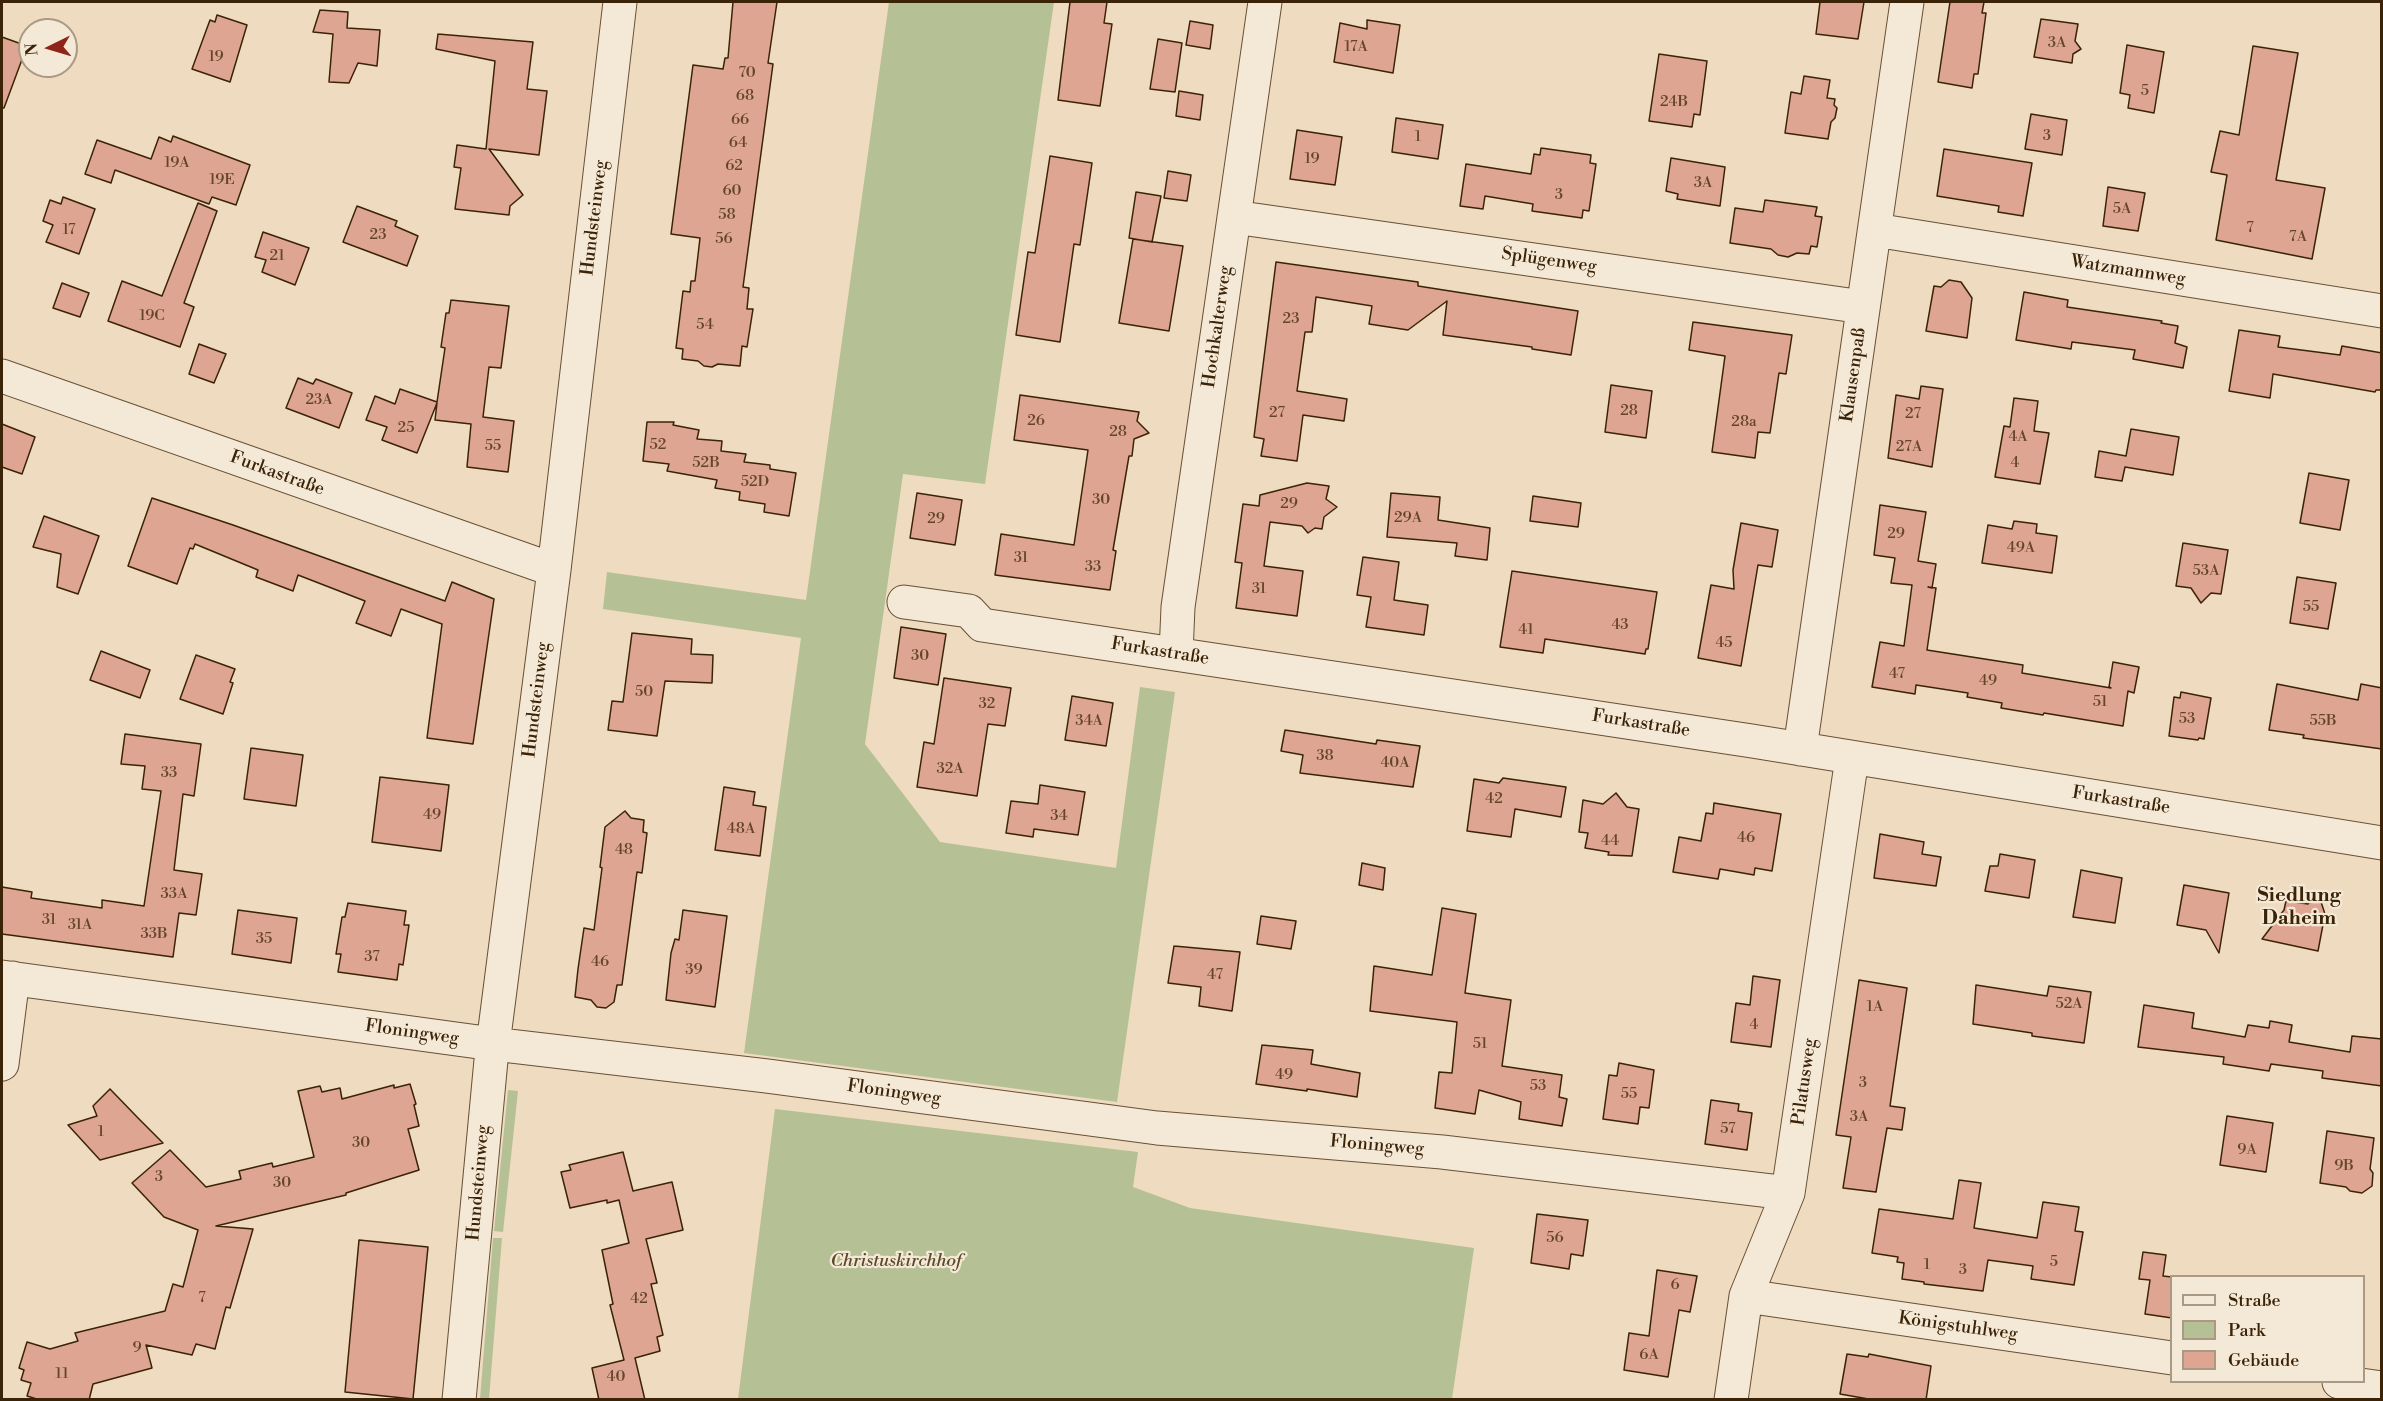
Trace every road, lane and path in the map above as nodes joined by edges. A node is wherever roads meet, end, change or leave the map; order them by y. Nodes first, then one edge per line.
1 (620, 2) edge
2 (1265, 2) edge
3 (1907, 2) edge
4 (1234, 218) junction
5 (1875, 230) junction
6 (1863, 307) junction
7 (2382, 311) edge
8 (2, 376) edge
9 (554, 570) junction
10 (904, 602) dead end
11 (1176, 654) junction
12 (1800, 749) junction
13 (1852, 758) junction
14 (2382, 843) edge
15 (7, 978) edge
16 (493, 1044) junction
17 (2, 1064) edge
18 (1788, 1193) junction
19 (1746, 1296) junction
20 (2170, 1358) edge
21 (2346, 1383) edge
22 (2382, 1388) edge
23 (459, 1400) edge
24 (1731, 1400) edge

1 - 9 street, Hundsteinweg
2 - 4 street, Hochkalterweg
3 - 5 street, Klausenpaß
4 - 6 street, Splügenweg
4 - 11 street, Hochkalterweg
5 - 6 street, Klausenpaß
5 - 7 street, Watzmannweg
6 - 12 street, Klausenpaß
8 - 9 street, Furkastraße
9 - 16 street, Hundsteinweg
10 - 11 street, Furkastraße
11 - 12 street, Furkastraße
12 - 13 street, Furkastraße
13 - 14 street, Furkastraße
13 - 18 street, Pilatusweg
15 - 16 street, Floningweg
15 - 17 street
16 - 18 street, Floningweg
16 - 23 street, Hundsteinweg
18 - 19 street, Pilatusweg
19 - 20 street, Königstuhlweg
19 - 24 street, Pilatusweg
21 - 22 street

